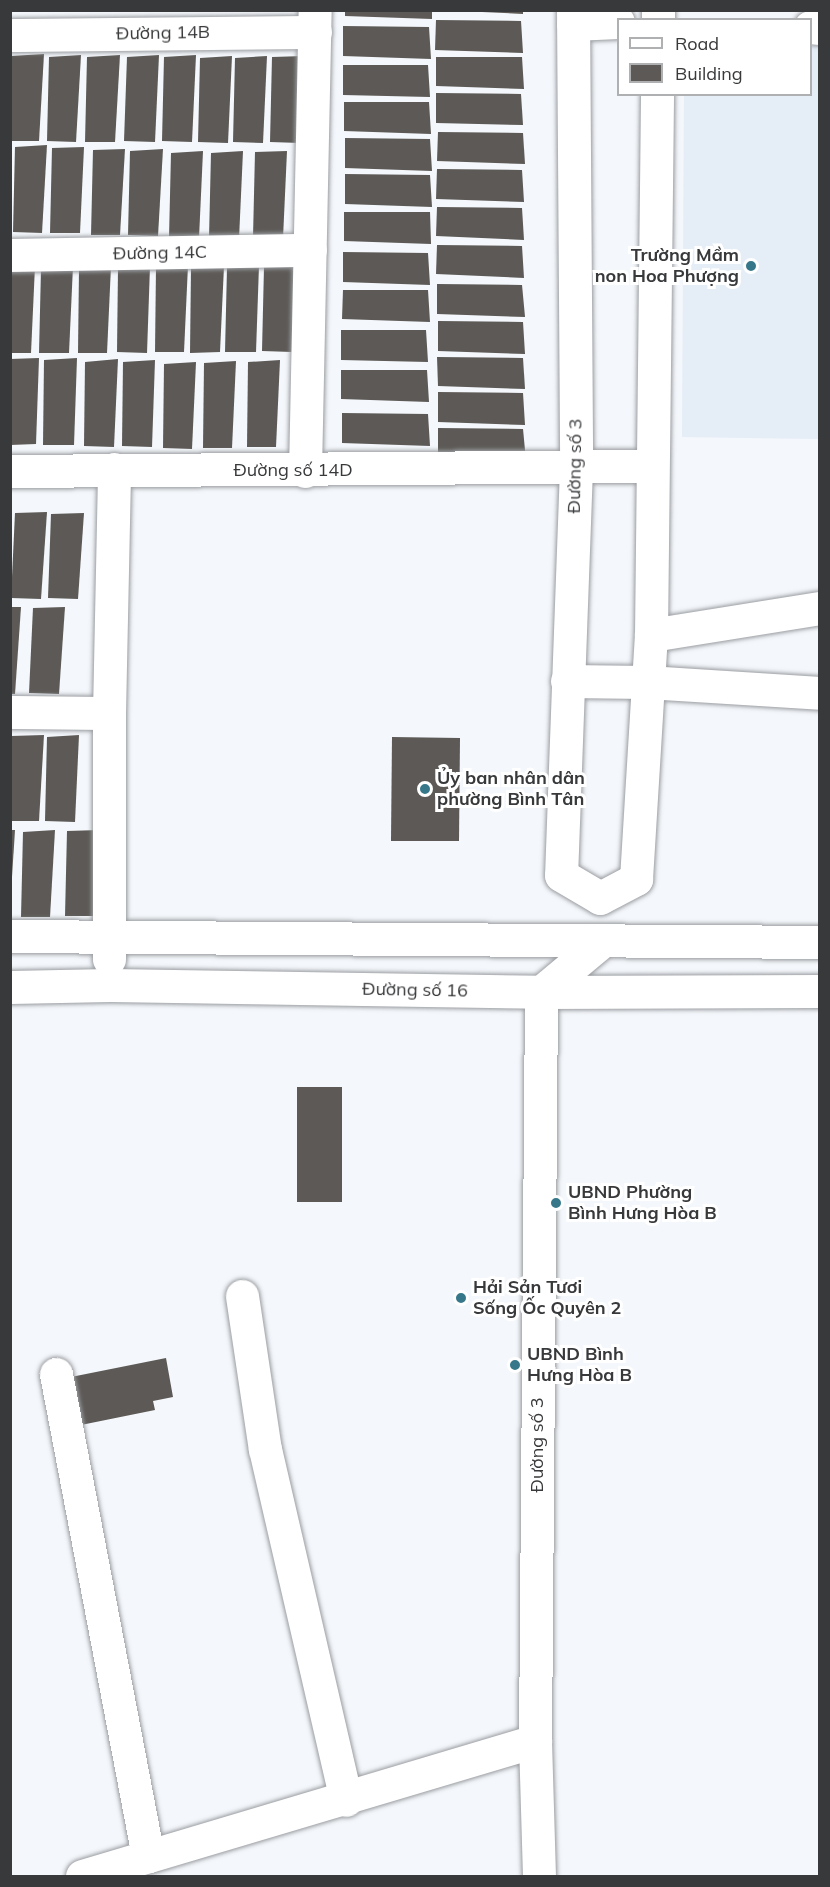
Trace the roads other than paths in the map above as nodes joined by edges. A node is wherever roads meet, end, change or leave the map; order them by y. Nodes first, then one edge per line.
1 (573, 17) edge
2 (315, 21) edge
3 (617, 22) edge
4 (10, 35) edge
5 (657, 96) edge
6 (310, 250) junction
7 (10, 255) edge
8 (652, 466) junction
9 (576, 468) junction
10 (114, 469) junction
11 (10, 471) edge
12 (305, 471) junction
13 (819, 608) edge
14 (651, 636) junction
15 (567, 681) junction
16 (647, 682) junction
17 (819, 693) edge
18 (10, 712) edge
19 (109, 713) junction
20 (600, 898) junction
21 (10, 936) edge
22 (109, 938) junction
23 (361, 940) junction
24 (601, 942) junction
25 (819, 942) edge
26 (702, 943) junction
27 (110, 985) junction
28 (10, 987) edge
29 (361, 989) junction
30 (819, 991) edge
31 (541, 992) junction
32 (704, 992) junction
33 (242, 1296) dead end
34 (56, 1374) dead end
35 (535, 1741) junction
36 (346, 1800) junction
37 (148, 1856) junction
38 (82, 1876) edge
39 (539, 1876) edge

1 - 3 street
1 - 9 street, Đường số 3
2 - 4 street, Đường 14B
2 - 6 street
5 - 8 street
6 - 7 street, Đường 14C
6 - 12 street
8 - 9 street, Đường số 14D
8 - 14 street
9 - 12 street, Đường số 14D
9 - 15 street, Đường số 3
10 - 11 street, Đường số 14D
10 - 12 street, Đường số 14D
10 - 19 street
13 - 14 street
14 - 16 street
15 - 16 street
15 - 20 street, Đường số 3
16 - 17 street
16 - 20 street
18 - 19 street
19 - 22 street
20 - 24 street
21 - 22 street
22 - 23 street
22 - 27 street
23 - 24 street
23 - 29 street
24 - 26 street
24 - 31 street
25 - 26 street
26 - 32 street
27 - 28 street, Đường số 16
27 - 29 street, Đường số 16
29 - 31 street, Đường số 16
30 - 32 street, Đường số 16
31 - 32 street, Đường số 16
31 - 35 street, Đường số 3
33 - 36 street
34 - 37 street
35 - 36 street
35 - 39 street, Đường số 3
36 - 37 street
37 - 38 street

